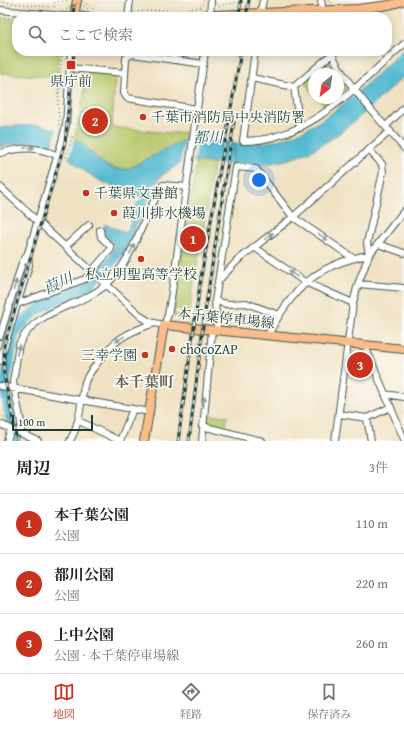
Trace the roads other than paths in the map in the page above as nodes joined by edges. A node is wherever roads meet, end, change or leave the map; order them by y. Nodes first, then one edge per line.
1 (81, 0) edge
2 (130, 0) edge
3 (211, 0) edge
4 (263, 0) edge
5 (321, 0) edge
6 (404, 1) edge
7 (368, 8) junction
8 (0, 10) edge
9 (21, 12) edge
10 (76, 12) edge
11 (129, 12) edge
12 (210, 12) edge
13 (260, 12) edge
14 (323, 12) edge
15 (332, 12) edge
16 (368, 12) edge
17 (404, 44) edge
18 (392, 55) edge
19 (71, 56) edge
20 (128, 56) edge
21 (150, 56) edge
22 (173, 56) edge
23 (205, 56) edge
24 (254, 56) edge
25 (327, 56) edge
26 (334, 56) edge
27 (390, 56) edge
28 (173, 60) junction
29 (204, 64) junction
30 (70, 68) junction
31 (125, 73) junction
32 (252, 78) junction
33 (294, 87) junction
34 (354, 88) junction
35 (404, 108) edge
36 (197, 109) junction
37 (386, 126) junction
38 (300, 128) junction
39 (390, 131) junction
40 (404, 148) edge
41 (369, 150) junction
42 (0, 153) edge
43 (58, 156) junction
44 (0, 186) edge
45 (187, 186) junction
46 (404, 211) edge
47 (293, 217) junction
48 (38, 221) junction
49 (89, 225) dead end
50 (100, 230) dead end
51 (378, 244) junction
52 (66, 246) junction
53 (254, 248) junction
54 (28, 253) junction
55 (404, 253) edge
56 (370, 255) junction
57 (353, 258) junction
58 (95, 272) junction
59 (219, 280) junction
60 (105, 281) junction
61 (305, 282) junction
62 (358, 284) junction
63 (404, 288) edge
64 (215, 301) junction
65 (353, 303) junction
66 (17, 304) junction
67 (3, 311) edge
68 (278, 315) junction
69 (155, 323) junction
70 (164, 325) junction
71 (214, 329) junction
72 (268, 335) junction
73 (0, 336) edge
74 (349, 343) junction
75 (366, 346) junction
76 (404, 349) edge
77 (0, 361) edge
78 (1, 386) edge
79 (12, 388) junction
80 (385, 394) junction
81 (404, 397) edge
82 (82, 400) junction
83 (391, 407) junction
84 (133, 409) junction
85 (150, 412) junction
86 (338, 414) junction
87 (367, 418) junction
88 (79, 421) junction
89 (0, 424) edge
90 (202, 426) junction
91 (10, 430) junction
92 (21, 433) junction
93 (30, 439) edge
94 (404, 439) edge
95 (6, 441) edge
96 (38, 441) edge
97 (70, 441) edge
98 (120, 441) edge
99 (144, 441) edge
100 (202, 441) edge
101 (262, 441) edge
102 (335, 441) edge
103 (371, 441) edge

1 - 10 main road
2 - 11 street
3 - 12 street
4 - 13 street
5 - 14 street
6 - 7 main road
7 - 15 main road
7 - 16 street
8 - 9 street
17 - 18 street
19 - 30 street
20 - 31 street
21 - 28 street
22 - 28 street
23 - 29 street
24 - 32 street
25 - 33 street
26 - 34 street
27 - 34 street
28 - 29 street
29 - 36 street
30 - 31 street
30 - 43 street
31 - 36 street
32 - 33 street
32 - 38 street
33 - 38 street
34 - 37 street
34 - 38 street
35 - 37 street
36 - 45 street
37 - 39 street
39 - 40 street
39 - 41 street
41 - 47 street
41 - 56 street
42 -> 43 street
43 - 48 street
44 - 48 street
60 -> 45 street
45 - 70 street
46 - 51 street
53 -> 47 street
47 -> 57 street
47 - 59 street
48 - 52 street
48 - 54 street
49 - 52 street
50 - 58 street
51 - 55 street
51 - 56 street
52 - 58 street
53 - 59 street
61 -> 53 street
54 - 66 street
67 -> 54 street
56 - 57 street
56 - 62 street
57 - 61 street
58 - 60 street
58 - 66 street
59 - 64 street
60 - 69 street
79 -> 60 street
61 - 65 street
61 - 68 street
62 - 63 street
62 - 65 street
64 - 68 street
64 - 71 street
65 - 74 street
66 - 77 street
67 - 73 street
68 - 72 street
69 - 70 street
69 -> 82 street
70 - 71 main road, 本千葉停車場線
70 - 85 main road, 本千葉停車場線
71 - 72 main road, 本千葉停車場線
90 -> 71 street
72 - 74 main road, 本千葉停車場線
74 - 75 main road, 本千葉停車場線
74 - 86 street
75 - 76 main road, 本千葉停車場線
75 - 80 street
78 - 79 street
79 - 82 street
79 - 92 street
80 - 81 street
80 - 83 street
82 - 84 street
82 - 88 street
83 - 87 street
83 - 94 street
84 - 85 street
84 - 98 street
85 - 99 main road, 本千葉停車場線
86 - 87 street
86 - 102 street
87 - 103 street
88 - 97 street
88 - 98 street
89 - 91 street
90 - 100 street
90 - 101 street
91 - 92 street
91 - 95 street
92 - 93 street
93 - 96 street

